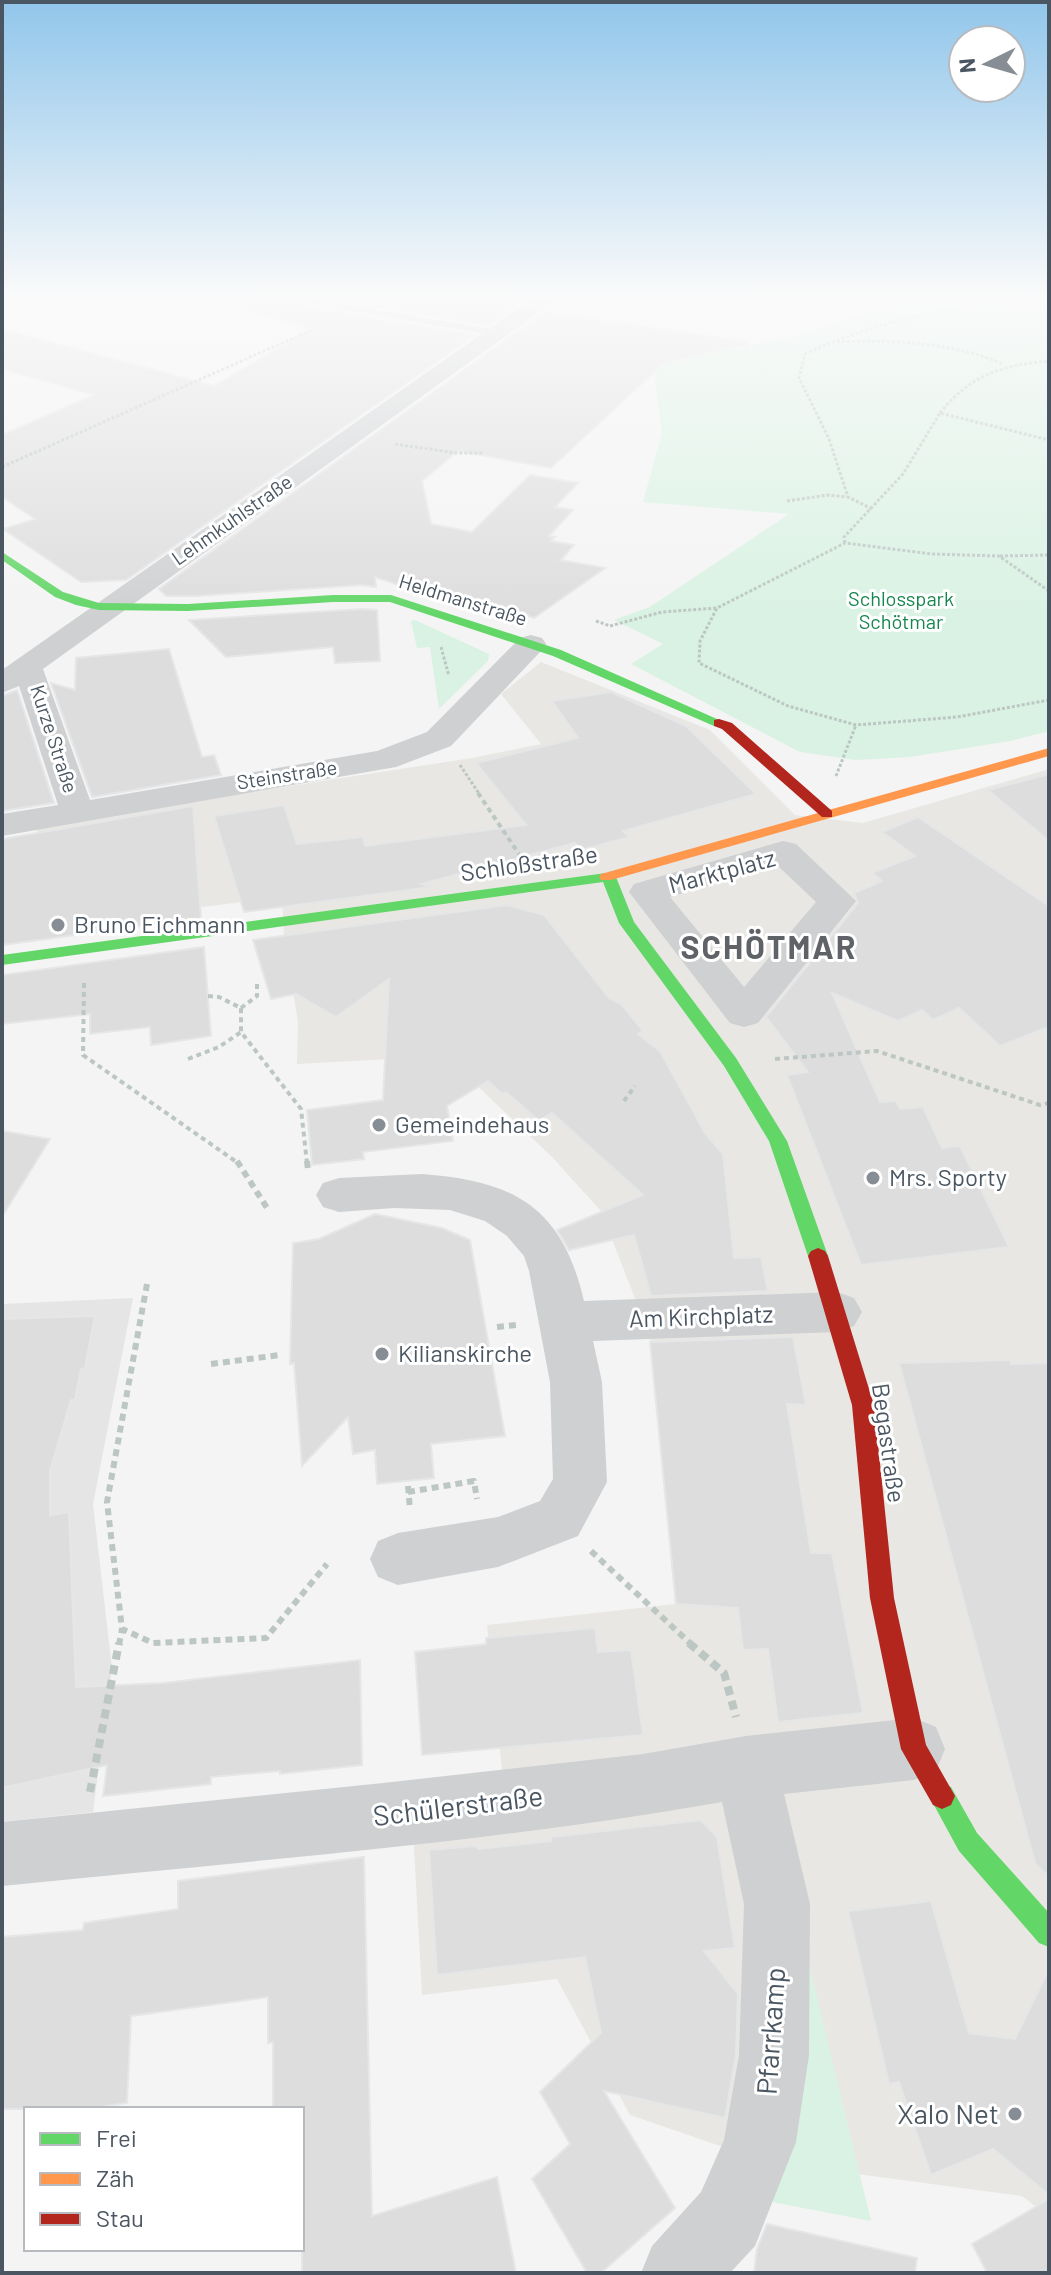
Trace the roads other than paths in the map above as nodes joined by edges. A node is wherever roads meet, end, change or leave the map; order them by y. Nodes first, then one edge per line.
1 (397, 404) edge
2 (2, 555) edge
3 (109, 608) junction
4 (531, 644) junction
5 (14, 676) edge
6 (1049, 752) edge
7 (77, 811) junction
8 (827, 814) junction
9 (2, 825) edge
10 (609, 877) junction
11 (2, 960) edge
12 (744, 1014) joint
13 (325, 1189) road end
14 (837, 1312) junction
15 (565, 1322) junction
16 (404, 1538) road end
17 (740, 1738) junction
18 (914, 1749) junction
19 (2, 1854) edge
20 (1049, 1933) edge
21 (679, 2273) edge

1 - 3 street, Lehmkuhlstraße
2 - 3 street, Heldmanstraße
3 - 4 street, Heldmanstraße
3 - 5 street, Lehmkuhlstraße
4 - 7 street, Steinstraße
4 - 8 street, Heldmanstraße
5 - 7 street, Kurze Straße
6 - 8 street, Schloßstraße
7 - 9 street, Steinstraße
8 - 10 street, Schloßstraße
10 - 11 street, Schloßstraße
10 - 14 street, Begastraße
12 - 12 street, Marktplatz
13 - 15 street
14 - 15 street, Am Kirchplatz
14 - 18 street, Begastraße
15 - 16 street
17 - 18 street, Schülerstraße
17 - 19 street, Schülerstraße
17 - 21 street, Pfarrkamp
18 - 20 street, Begastraße

